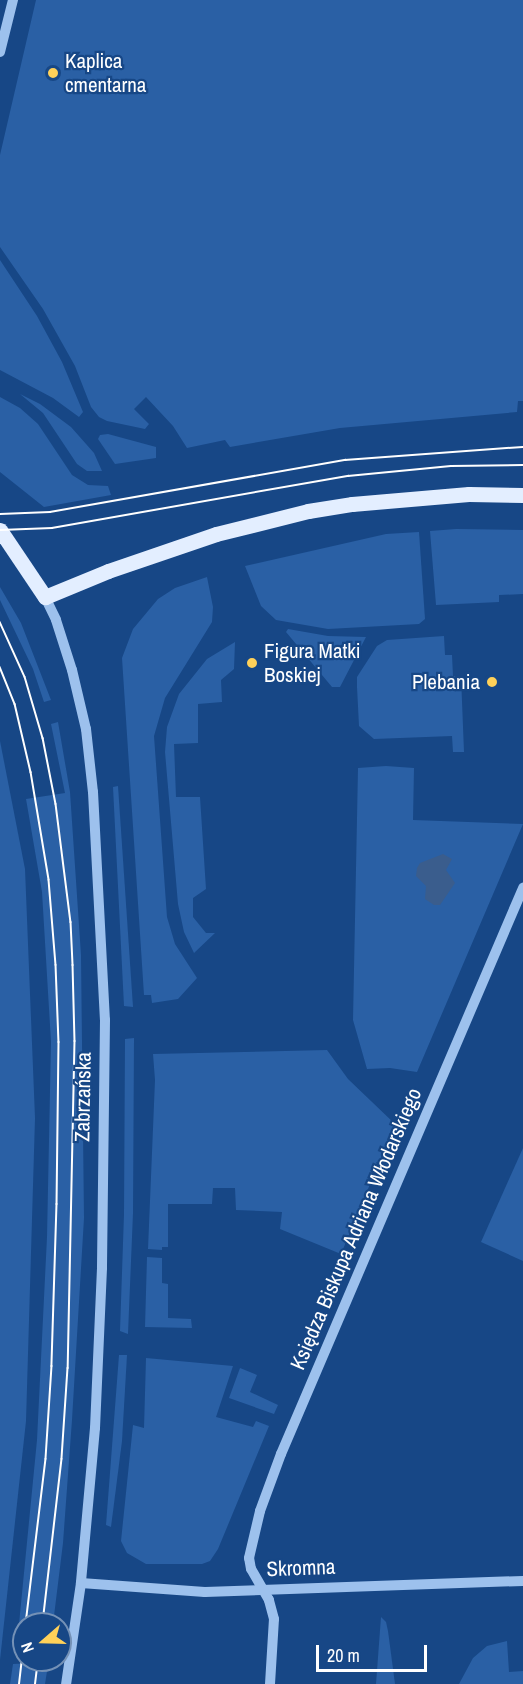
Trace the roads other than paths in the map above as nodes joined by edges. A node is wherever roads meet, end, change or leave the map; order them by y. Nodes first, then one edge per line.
1 (13, 0) edge
2 (0, 52) edge
3 (523, 495) edge
4 (0, 530) edge
5 (45, 597) junction
6 (523, 888) edge
7 (523, 1581) edge
8 (81, 1584) junction
9 (262, 1589) junction
10 (66, 1684) edge
11 (270, 1684) edge

1 - 2 street
3 - 5 main road
4 - 5 main road, Zabrzańska
5 - 8 street, Zabrzańska
6 - 9 street, Księdza Biskupa Adriana Włodarskiego
7 - 9 street, Skromna
8 - 9 street, Skromna
8 - 10 street, Zabrzańska
9 - 11 street

